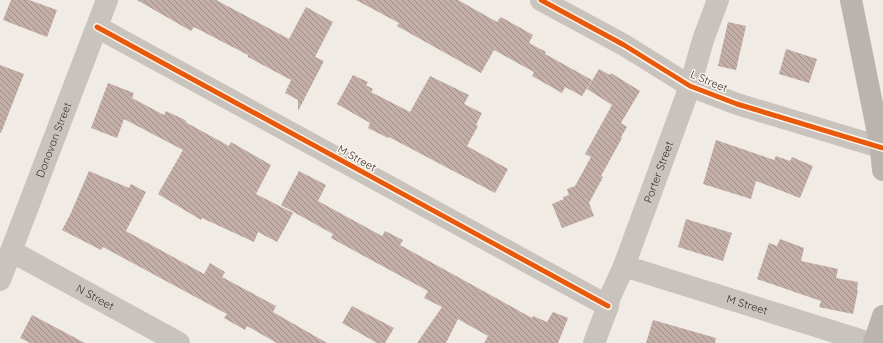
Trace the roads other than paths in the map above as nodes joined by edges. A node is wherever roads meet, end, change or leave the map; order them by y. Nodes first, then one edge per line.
1 (107, 0) edge
2 (541, 0) edge
3 (718, 0) edge
4 (851, 0) edge
5 (97, 27) junction
6 (690, 86) junction
7 (882, 148) edge
8 (883, 170) edge
9 (11, 251) junction
10 (624, 266) junction
11 (0, 280) edge
12 (608, 306) junction
13 (883, 316) edge
14 (179, 343) edge
15 (594, 343) edge
16 (870, 343) edge
17 (874, 343) edge

1 - 5 street, Donovan Street
2 - 6 street, L Street
3 - 6 street, Porter Street
4 - 7 main road
5 - 9 street, Donovan Street
5 - 12 street, M Street
6 - 7 street, L Street
6 - 10 street, Porter Street
7 - 8 main road
9 - 11 street, Donovan Street
9 - 14 street, N Street
10 - 12 street, Porter Street
10 - 16 street, M Street
12 - 15 street, Porter Street
13 - 17 main road

